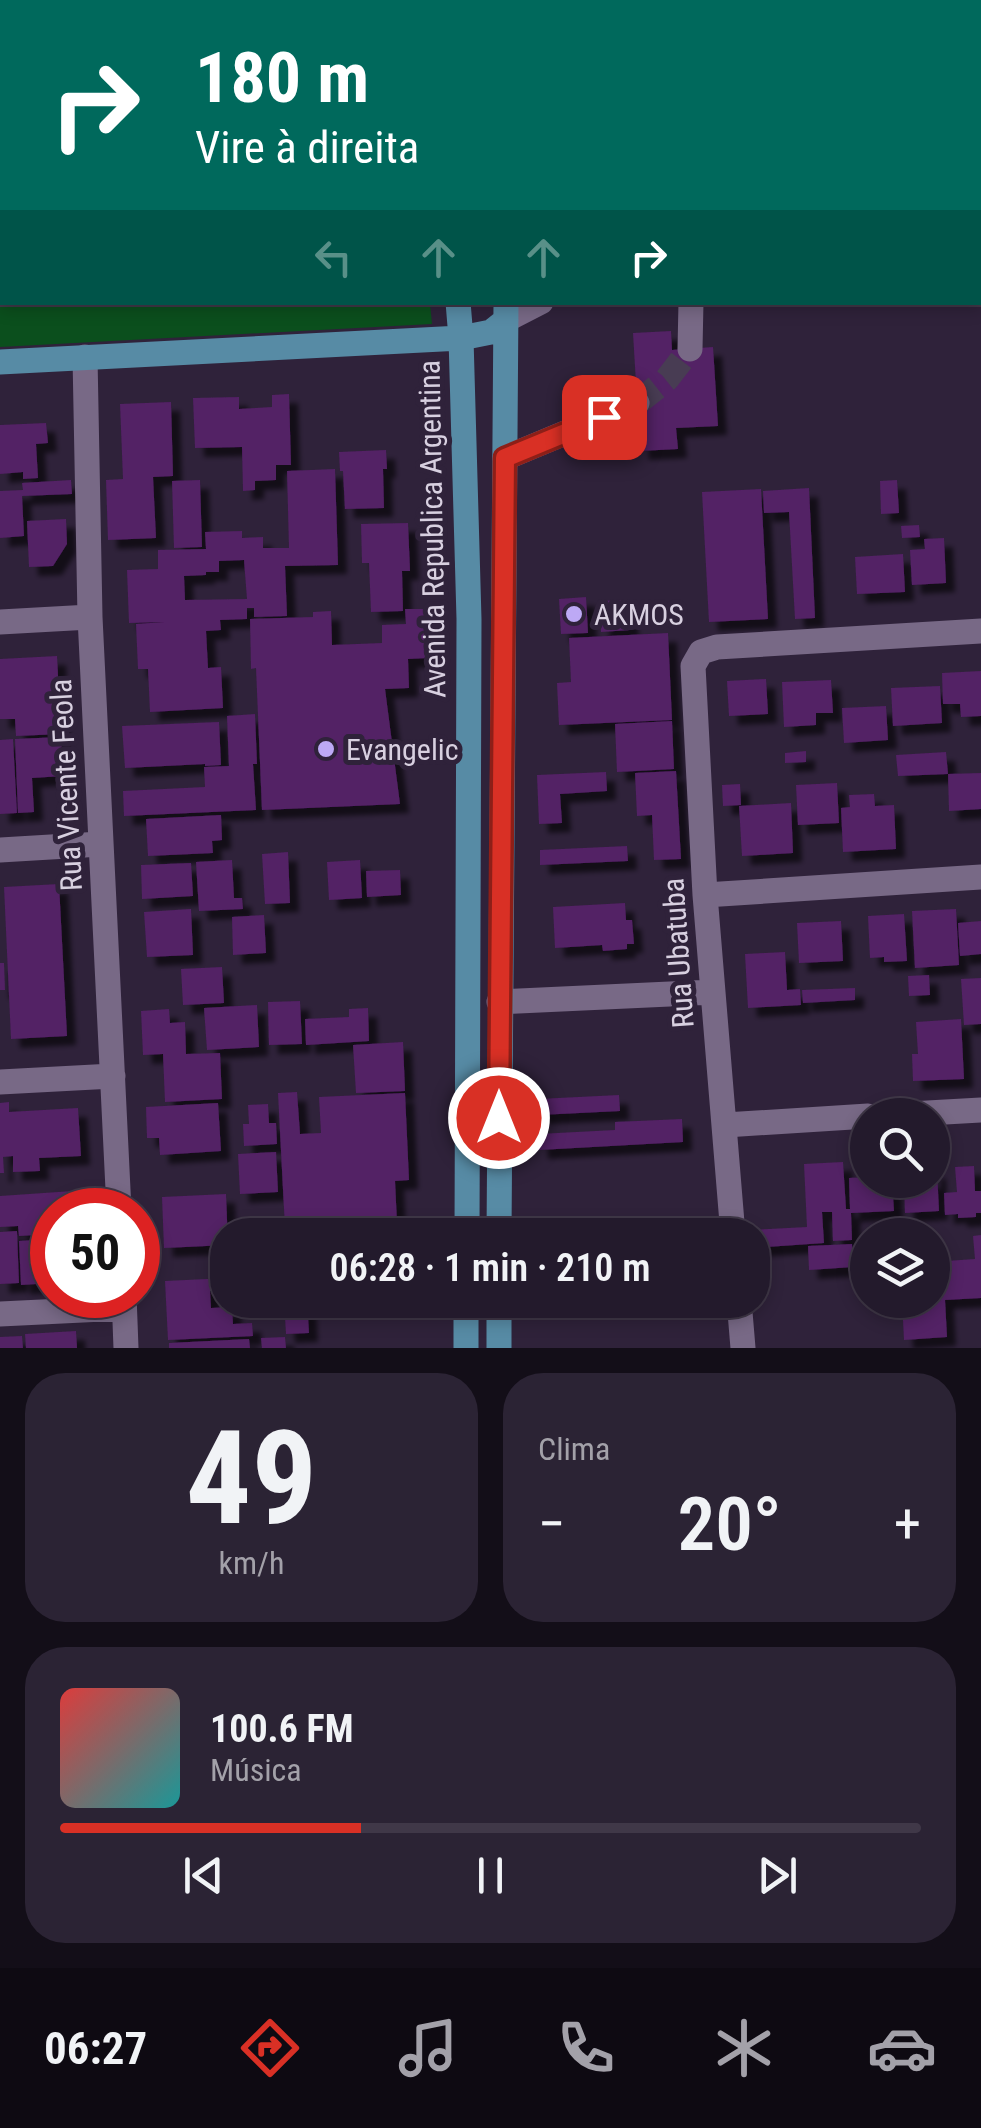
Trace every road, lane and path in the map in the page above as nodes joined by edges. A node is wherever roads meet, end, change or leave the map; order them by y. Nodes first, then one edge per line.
1 (458, 305) edge
2 (530, 305) edge
3 (691, 305) edge
4 (506, 312) edge
5 (461, 338) junction
6 (690, 349) tunnel mouth
7 (85, 357) junction
8 (0, 362) edge
9 (637, 403) tunnel mouth
10 (505, 458) junction
11 (90, 617) junction
12 (0, 622) edge
13 (981, 631) edge
14 (101, 844) junction
15 (0, 850) edge
16 (981, 877) edge
17 (705, 894) junction
18 (713, 992) junction
19 (499, 1002) junction
20 (113, 1076) junction
21 (0, 1082) edge
22 (981, 1110) edge
23 (950, 1112) edge
24 (850, 1117) edge
25 (724, 1125) junction
26 (118, 1188) edge
27 (467, 1218) edge
28 (499, 1218) edge
29 (732, 1218) edge
30 (30, 1311) edge
31 (0, 1314) edge
32 (125, 1318) edge
33 (466, 1318) edge
34 (499, 1318) edge
35 (740, 1318) edge
36 (126, 1348) edge
37 (466, 1348) edge
38 (499, 1348) edge
39 (742, 1348) edge

1 - 5 main road, Avenida Republica Argentina
2 - 4 street
3 - 6 street
4 - 5 main road
4 - 10 main road
5 - 7 main road
5 - 27 main road, Avenida Republica Argentina
7 - 8 main road
7 - 11 street, Rua Vicente Feola
9 - 10 street
10 - 19 main road
11 - 12 street
11 - 14 street, Rua Vicente Feola
13 - 17 street, Rua Ubatuba
14 - 15 street
14 - 20 street, Rua Vicente Feola
16 - 17 street
17 - 18 street, Rua Ubatuba
18 - 19 street
18 - 25 street, Rua Ubatuba
19 - 28 main road
20 - 21 street
20 - 26 street, Rua Vicente Feola
22 - 23 street
24 - 25 street
25 - 29 street, Rua Ubatuba
30 - 31 street
32 - 36 street
33 - 37 main road
34 - 38 main road
35 - 39 street

